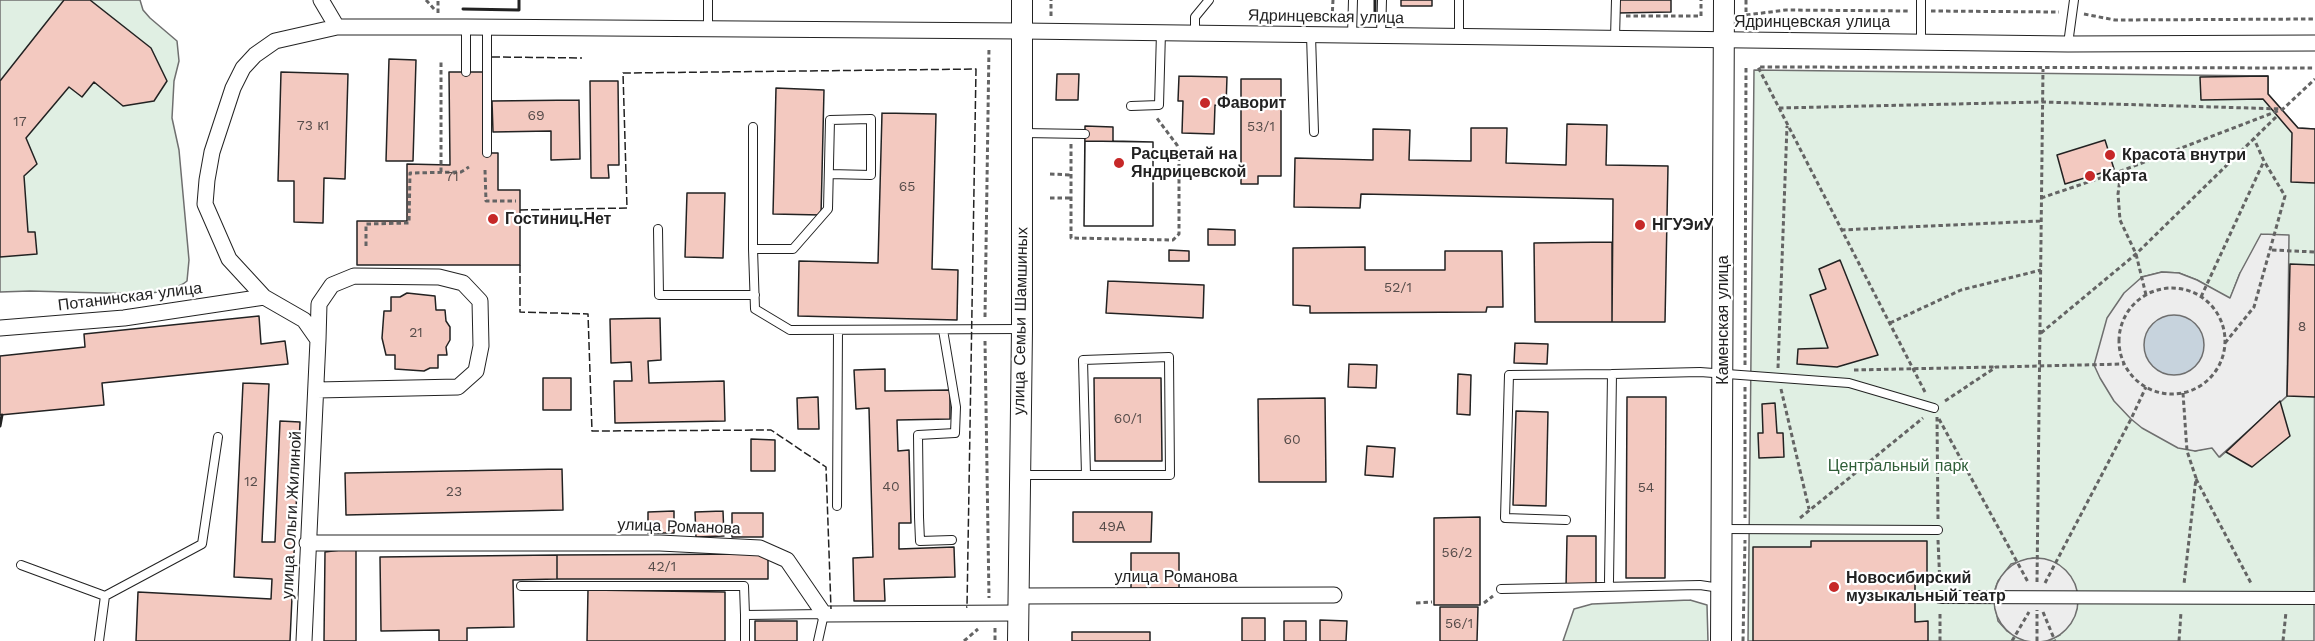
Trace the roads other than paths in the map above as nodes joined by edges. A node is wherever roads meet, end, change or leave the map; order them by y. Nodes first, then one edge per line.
1 (321, 0) edge
2 (708, 0) edge
3 (1022, 0) edge
4 (1209, 0) edge
5 (1353, 0) edge
6 (1382, 0) edge
7 (1459, 0) edge
8 (1616, 0) edge
9 (1724, 0) edge
10 (1920, 0) edge
11 (2074, 0) edge
12 (337, 27) junction
13 (466, 27) junction
14 (487, 27) junction
15 (708, 28) junction
16 (1022, 31) junction
17 (1161, 33) junction
18 (1194, 33) junction
19 (1311, 35) junction
20 (1352, 35) junction
21 (1381, 36) junction
22 (1459, 36) junction
23 (1615, 38) junction
24 (1724, 40) junction
25 (1921, 41) junction
26 (2315, 43) edge
27 (2068, 44) junction
28 (466, 72) dead end
29 (1131, 106) dead end
30 (753, 127) dead end
31 (1314, 132) dead end
32 (1022, 133) junction
33 (1085, 134) dead end
34 (488, 153) dead end
35 (829, 174) junction
36 (658, 229) dead end
37 (753, 249) junction
38 (755, 295) junction
39 (264, 297) junction
40 (0, 328) edge
41 (1022, 329) junction
42 (838, 330) junction
43 (944, 330) junction
44 (318, 340) junction
45 (1612, 374) junction
46 (1722, 375) junction
47 (317, 390) junction
48 (1934, 408) road end
49 (218, 437) dead end
50 (1019, 475) junction
51 (1086, 475) junction
52 (837, 506) dead end
53 (1566, 520) dead end
54 (1723, 529) junction
55 (1938, 530) dead end
56 (952, 540) dead end
57 (307, 543) junction
58 (21, 565) dead end
59 (1609, 581) dead end
60 (521, 586) dead end
61 (1722, 588) junction
62 (1502, 589) dead end
63 (1334, 595) dead end
64 (105, 596) junction
65 (1940, 597) dead end
66 (2315, 598) edge
67 (1018, 604) junction
68 (824, 614) junction
69 (745, 615) junction
70 (99, 641) edge
71 (304, 641) edge
72 (745, 641) edge
73 (818, 641) edge
74 (1018, 641) edge
75 (1721, 641) edge

1 - 12 street
2 - 15 lane
3 - 16 street, улица Семьи Шамшиных
4 - 18 lane
5 - 20 lane
6 - 21 lane
7 - 22 lane
8 - 23 lane
9 - 24 street, Каменская улица
10 - 25 lane
11 - 27 lane
12 - 13 street, Ядринцевская улица
12 - 39 street, Ядринцевская улица
13 - 14 street, Ядринцевская улица
13 - 28 lane
14 - 15 street, Ядринцевская улица
14 - 34 lane
15 - 16 street, Ядринцевская улица
16 - 17 street, Ядринцевская улица
16 - 32 street, улица Семьи Шамшиных
17 - 18 street, Ядринцевская улица
17 - 29 lane
18 - 19 street, Ядринцевская улица
19 - 20 street, Ядринцевская улица
19 - 31 lane
20 - 21 street, Ядринцевская улица
21 - 22 street, Ядринцевская улица
22 - 23 street, Ядринцевская улица
23 - 24 street, Ядринцевская улица
24 - 25 street, Ядринцевская улица
24 - 46 street, Каменская улица
25 - 27 street, Ядринцевская улица
26 - 27 street, Ядринцевская улица
30 - 37 lane
32 - 33 lane
32 - 41 street, улица Семьи Шамшиных
35 - 35 lane
35 - 37 lane
36 - 38 lane
37 - 38 lane
38 - 42 lane
39 - 40 street, Потанинская улица
39 - 44 street, Ядринцевская улица
41 - 43 lane
41 - 50 street, улица Семьи Шамшиных
42 - 43 lane
42 - 52 lane
43 - 56 lane
44 - 47 street, улица Ольги Жилиной
44 - 47 street, улица Ольги Жилиной
45 - 46 lane
45 - 53 lane
45 - 59 lane
46 - 48 lane
46 - 54 street, Каменская улица
47 - 57 street, улица Ольги Жилиной
49 - 64 lane
50 - 51 lane
50 - 67 street, улица Семьи Шамшиных
51 - 51 lane
54 - 55 lane
54 - 61 street, Каменская улица
57 - 68 street, улица Романова
57 - 71 street, улица Ольги Жилиной
58 - 64 lane
60 - 69 lane
61 - 62 lane
61 - 75 street, Каменская улица
63 - 67 street, улица Романова
64 - 70 lane
65 - 66 street
67 - 68 street, улица Романова
67 - 74 street, улица Семьи Шамшиных
68 - 69 lane
68 - 73 lane
69 - 72 lane

